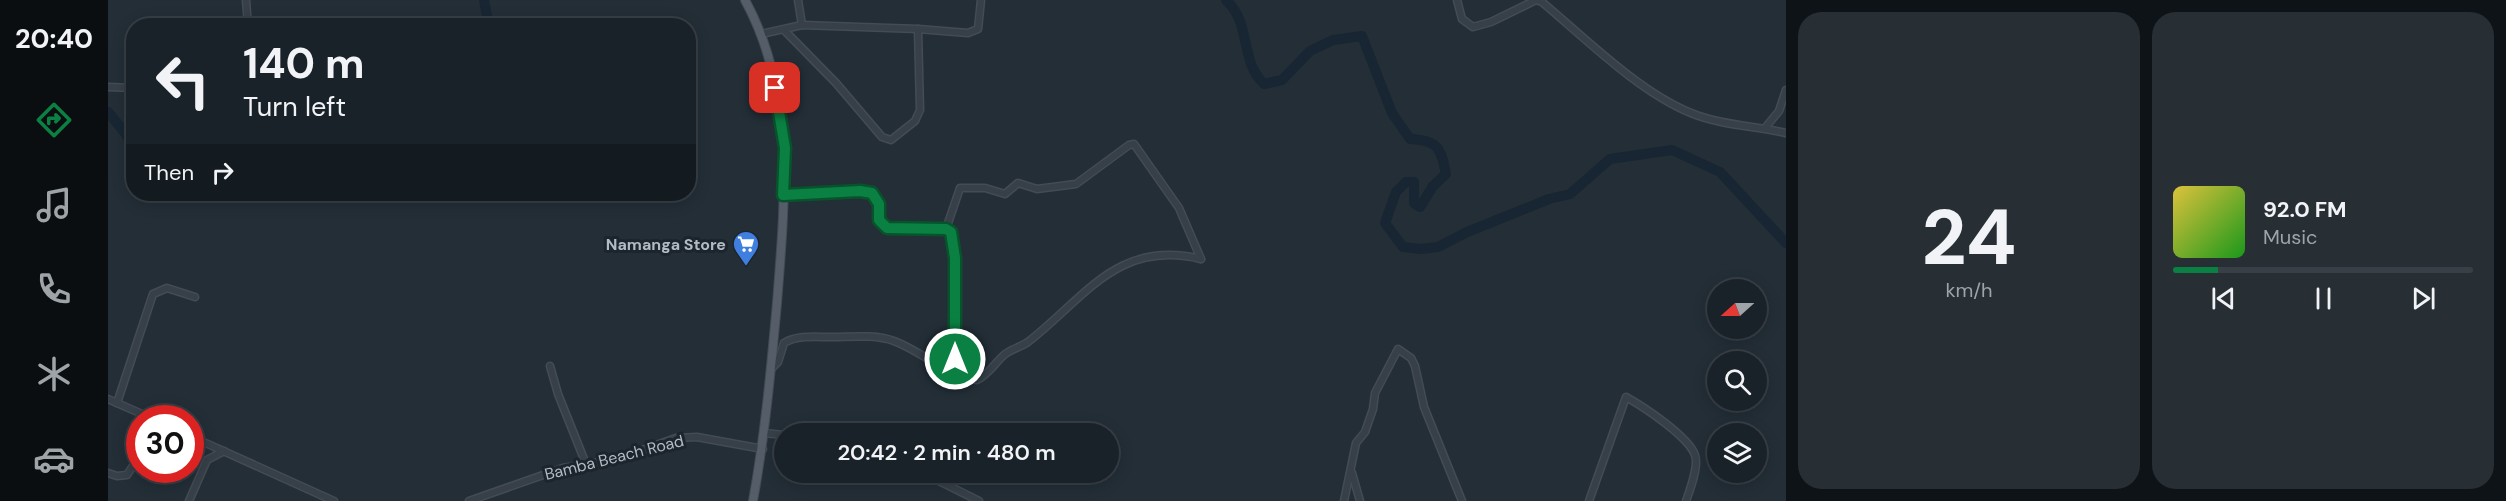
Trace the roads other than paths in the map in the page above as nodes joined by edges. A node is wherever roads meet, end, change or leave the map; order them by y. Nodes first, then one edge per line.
1 (246, 0) edge
2 (745, 0) edge
3 (798, 0) edge
4 (981, 0) edge
5 (1457, 0) edge
6 (247, 18) edge
7 (802, 25) junction
8 (918, 28) junction
9 (785, 31) junction
10 (761, 34) junction
11 (108, 87) edge
12 (126, 88) edge
13 (1786, 90) edge
14 (1765, 128) junction
15 (1786, 133) edge
16 (783, 195) junction
17 (946, 229) junction
18 (195, 297) dead end
19 (550, 366) dead end
20 (949, 368) junction
21 (771, 369) junction
22 (108, 399) edge
23 (117, 403) junction
24 (126, 407) edge
25 (764, 433) junction
26 (774, 434) edge
27 (204, 442) edge
28 (763, 449) junction
29 (225, 451) junction
30 (586, 464) junction
31 (1351, 470) junction
32 (108, 473) edge
33 (126, 475) edge
34 (943, 483) edge
35 (189, 501) edge
36 (334, 501) edge
37 (469, 501) edge
38 (753, 501) edge
39 (979, 501) edge
40 (1344, 501) edge
41 (1360, 501) edge
42 (1462, 501) edge
43 (1589, 501) edge
44 (1686, 501) edge

1 - 6 street
2 - 10 main road
3 - 7 street
4 - 8 street
5 - 14 street
7 - 8 street
7 - 9 street
8 - 9 street
9 - 10 street
10 - 16 main road
11 - 12 street
13 - 14 street
14 - 15 street
16 - 17 street
16 - 21 main road
17 - 20 street
17 - 20 street
18 - 23 street
19 - 30 street
20 - 21 street
21 - 25 main road
22 - 23 street
23 - 24 street
25 - 26 street
25 - 28 main road
27 - 29 street
28 - 30 street, Bamba Beach Road
28 - 38 main road
29 - 35 street
29 - 36 street
30 - 37 street, Bamba Beach Road
31 - 40 street
31 - 41 street
31 - 42 street
32 - 33 street
34 - 39 street
43 - 44 street

